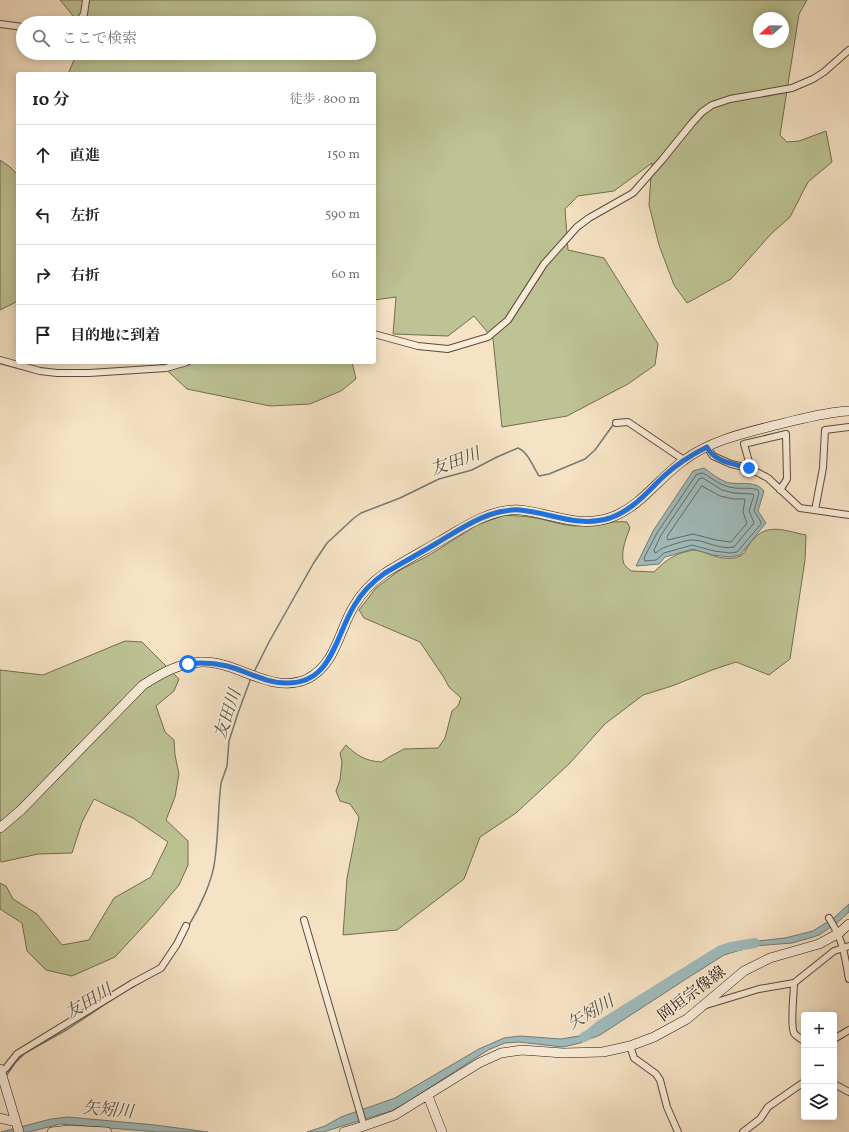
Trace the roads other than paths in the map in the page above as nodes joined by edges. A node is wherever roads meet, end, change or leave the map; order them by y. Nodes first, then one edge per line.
1 (86, 0) edge
2 (83, 16) edge
3 (0, 24) edge
4 (16, 26) edge
5 (849, 50) edge
6 (376, 335) edge
7 (0, 360) edge
8 (180, 364) edge
9 (849, 411) edge
10 (616, 423) dead end
11 (849, 427) edge
12 (707, 447) junction
13 (684, 460) junction
14 (751, 469) junction
15 (780, 490) junction
16 (815, 510) junction
17 (849, 515) edge
18 (0, 828) edge
19 (829, 918) dead end
20 (304, 920) dead end
21 (849, 924) edge
22 (186, 926) dead end
23 (839, 933) junction
24 (846, 947) edge
25 (849, 979) edge
26 (794, 983) junction
27 (703, 1006) junction
28 (849, 1030) edge
29 (837, 1037) edge
30 (801, 1039) edge
31 (630, 1046) junction
32 (0, 1071) edge
33 (801, 1084) edge
34 (837, 1086) edge
35 (849, 1092) edge
36 (428, 1096) junction
37 (0, 1118) edge
38 (16, 1122) junction
39 (364, 1126) junction
40 (19, 1132) edge
41 (52, 1132) edge
42 (108, 1132) edge
43 (344, 1132) edge
44 (442, 1132) edge
45 (678, 1132) edge
46 (743, 1132) edge

1 - 2 street
3 - 4 street
5 - 6 street
7 - 8 street
9 - 12 street
10 - 13 street
11 - 16 street
12 - 13 street
12 - 14 street
13 - 18 street
14 - 15 street
14 - 15 street
15 - 16 street
16 - 17 street
19 - 23 street
20 - 39 street
21 - 23 street, 岡垣宗像線
22 - 32 street
23 - 24 street
23 - 27 street, 岡垣宗像線
24 - 25 street
24 - 26 street
26 - 27 street
26 - 30 street
27 - 31 street, 岡垣宗像線
28 - 29 street
31 - 36 street, 岡垣宗像線
31 - 45 street
32 - 38 street
33 - 46 street
34 - 35 street
36 - 39 street, 岡垣宗像線
36 - 44 street
37 - 38 street
38 - 40 street
39 - 43 street, 岡垣宗像線
41 - 42 street

